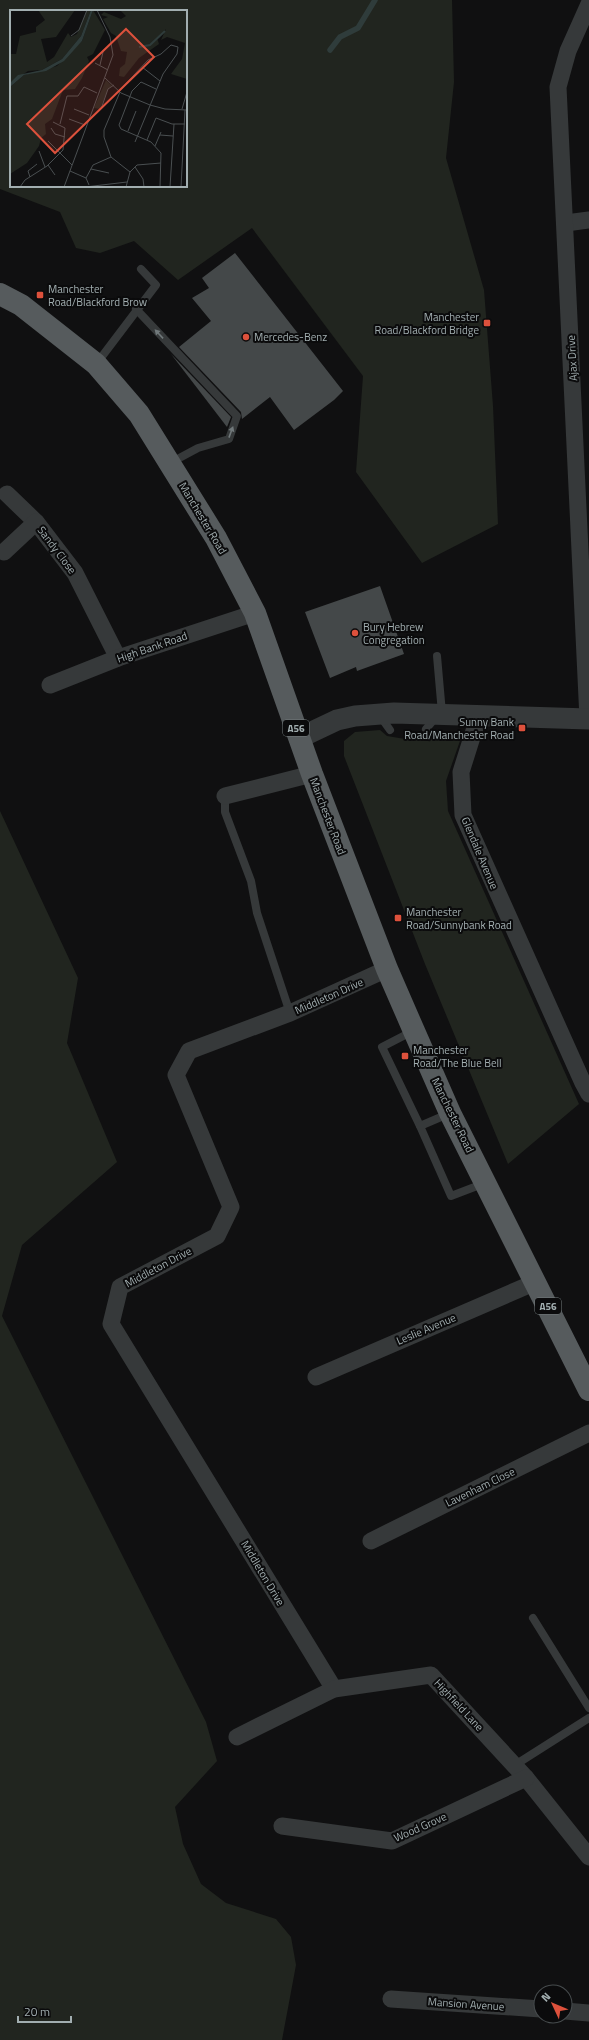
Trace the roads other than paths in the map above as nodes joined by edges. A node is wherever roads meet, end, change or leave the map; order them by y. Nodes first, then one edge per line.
1 (589, 4) edge
2 (589, 220) edge
3 (566, 223) junction
4 (141, 269) dead end
5 (0, 294) edge
6 (136, 310) junction
7 (96, 364) junction
8 (169, 463) junction
9 (7, 494) dead end
10 (36, 522) junction
11 (4, 552) dead end
12 (255, 613) junction
13 (437, 656) dead end
14 (118, 658) junction
15 (50, 685) dead end
16 (479, 715) junction
17 (436, 719) junction
18 (588, 719) edge
19 (299, 738) junction
20 (312, 774) junction
21 (224, 796) joint
22 (387, 970) junction
23 (290, 1013) junction
24 (414, 1031) junction
25 (589, 1094) edge
26 (450, 1113) junction
27 (420, 1126) junction
28 (486, 1182) junction
29 (536, 1282) junction
30 (316, 1377) dead end
31 (589, 1390) edge
32 (589, 1433) edge
33 (372, 1541) dead end
34 (533, 1618) dead end
35 (334, 1689) junction
36 (589, 1708) edge
37 (589, 1718) edge
38 (237, 1737) dead end
39 (521, 1771) junction
40 (282, 1826) dead end
41 (589, 1857) edge
42 (391, 1999) dead end
43 (533, 2008) edge
44 (573, 2011) edge
45 (589, 2012) edge

1 - 3 street, Ajax Drive
2 - 3 street
3 - 18 street, Ajax Drive
4 - 6 lane
5 - 7 highway, Manchester Road / A56
6 - 7 lane
8 -> 6 lane
7 - 8 highway, Manchester Road / A56
8 - 12 highway, Manchester Road / A56
9 - 10 street, Sandy Close
10 - 11 street
10 - 14 street, Sandy Close
12 - 14 street, High Bank Road
12 - 19 highway, Manchester Road / A56
13 - 17 lane
14 - 15 street, High Bank Road
16 - 17 street
16 - 18 street
16 - 25 street, Glendale Avenue
17 - 19 street
19 - 20 highway, Manchester Road / A56
20 - 21 street
20 - 22 highway, Manchester Road / A56
21 - 23 lane
22 - 23 street, Middleton Drive
22 - 24 highway, Manchester Road / A56
23 - 35 street, Middleton Drive
24 - 26 highway, Manchester Road / A56
24 - 27 lane
26 - 27 lane
26 - 28 highway, Manchester Road / A56
27 - 28 lane
28 - 29 highway, Manchester Road / A56
29 - 30 street, Leslie Avenue
29 - 31 highway, Manchester Road / A56
32 - 33 street, Lavenham Close
34 - 36 lane
35 - 38 street, Highfield Lane
35 - 39 street, Highfield Lane
37 - 39 lane
39 - 40 street, Wood Grove
39 - 41 street, Highfield Lane
42 - 43 street, Mansion Avenue
44 - 45 street

